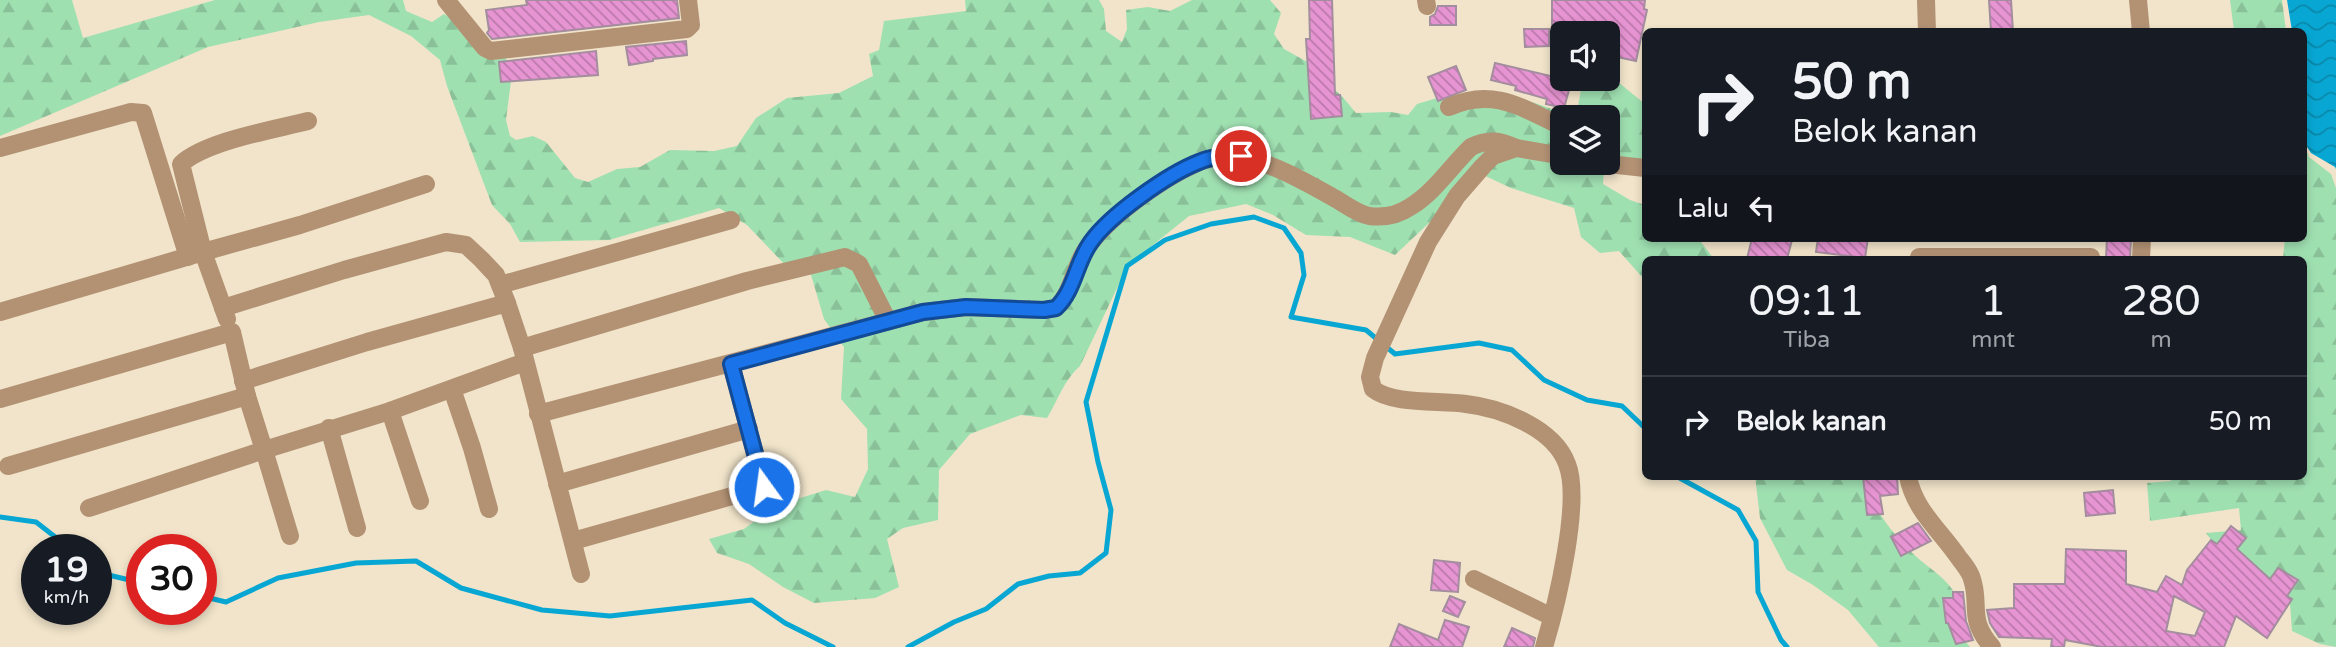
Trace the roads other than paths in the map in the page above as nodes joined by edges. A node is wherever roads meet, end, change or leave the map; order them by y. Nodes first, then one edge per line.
1 (688, 0) edge
2 (1926, 0) edge
3 (2137, 0) edge
4 (452, 1) edge
5 (1927, 28) edge
6 (2140, 28) edge
7 (1449, 107) dead end
8 (308, 121) dead end
9 (1550, 121) edge
10 (0, 148) edge
11 (1516, 148) junction
12 (1550, 154) edge
13 (1620, 158) edge
14 (1620, 165) edge
15 (1639, 167) edge
16 (426, 184) dead end
17 (731, 220) dead end
18 (195, 254) junction
19 (500, 285) junction
20 (507, 303) junction
21 (223, 308) junction
22 (0, 312) edge
23 (888, 321) junction
24 (232, 332) junction
25 (523, 355) junction
26 (731, 364) junction
27 (245, 389) junction
28 (452, 389) junction
29 (0, 399) edge
30 (390, 411) junction
31 (538, 414) junction
32 (329, 428) junction
33 (749, 429) junction
34 (264, 450) junction
35 (8, 466) dead end
36 (1909, 480) edge
37 (557, 484) junction
38 (420, 501) dead end
39 (89, 508) dead end
40 (489, 509) dead end
41 (357, 528) dead end
42 (290, 536) dead end
43 (573, 541) junction
44 (581, 574) dead end
45 (1474, 579) dead end
46 (1552, 617) junction
47 (1544, 647) edge
48 (1992, 647) edge

1 - 4 street
2 - 5 street
3 - 6 street
7 - 9 street
8 - 18 street
10 - 18 street
11 - 12 street
11 - 23 street
11 - 46 street
13 - 15 street
14 - 15 street
16 - 18 street
17 - 19 street
18 - 21 street
18 - 22 street
19 - 20 street
19 - 21 street
20 - 25 street
20 - 27 street
21 - 24 street
23 - 25 street
23 - 26 street
24 - 27 street
24 - 29 street
25 - 28 street
25 - 31 street
26 - 31 street
26 - 33 street
27 - 34 street
27 - 35 street
28 - 30 street
28 - 40 street
30 - 32 street
30 - 38 street
31 - 37 street
32 - 34 street
32 - 41 street
33 - 37 street
33 - 43 street
34 - 39 street
34 - 42 street
36 - 48 street
37 - 43 street
43 - 44 street
45 - 46 street
46 - 47 street

